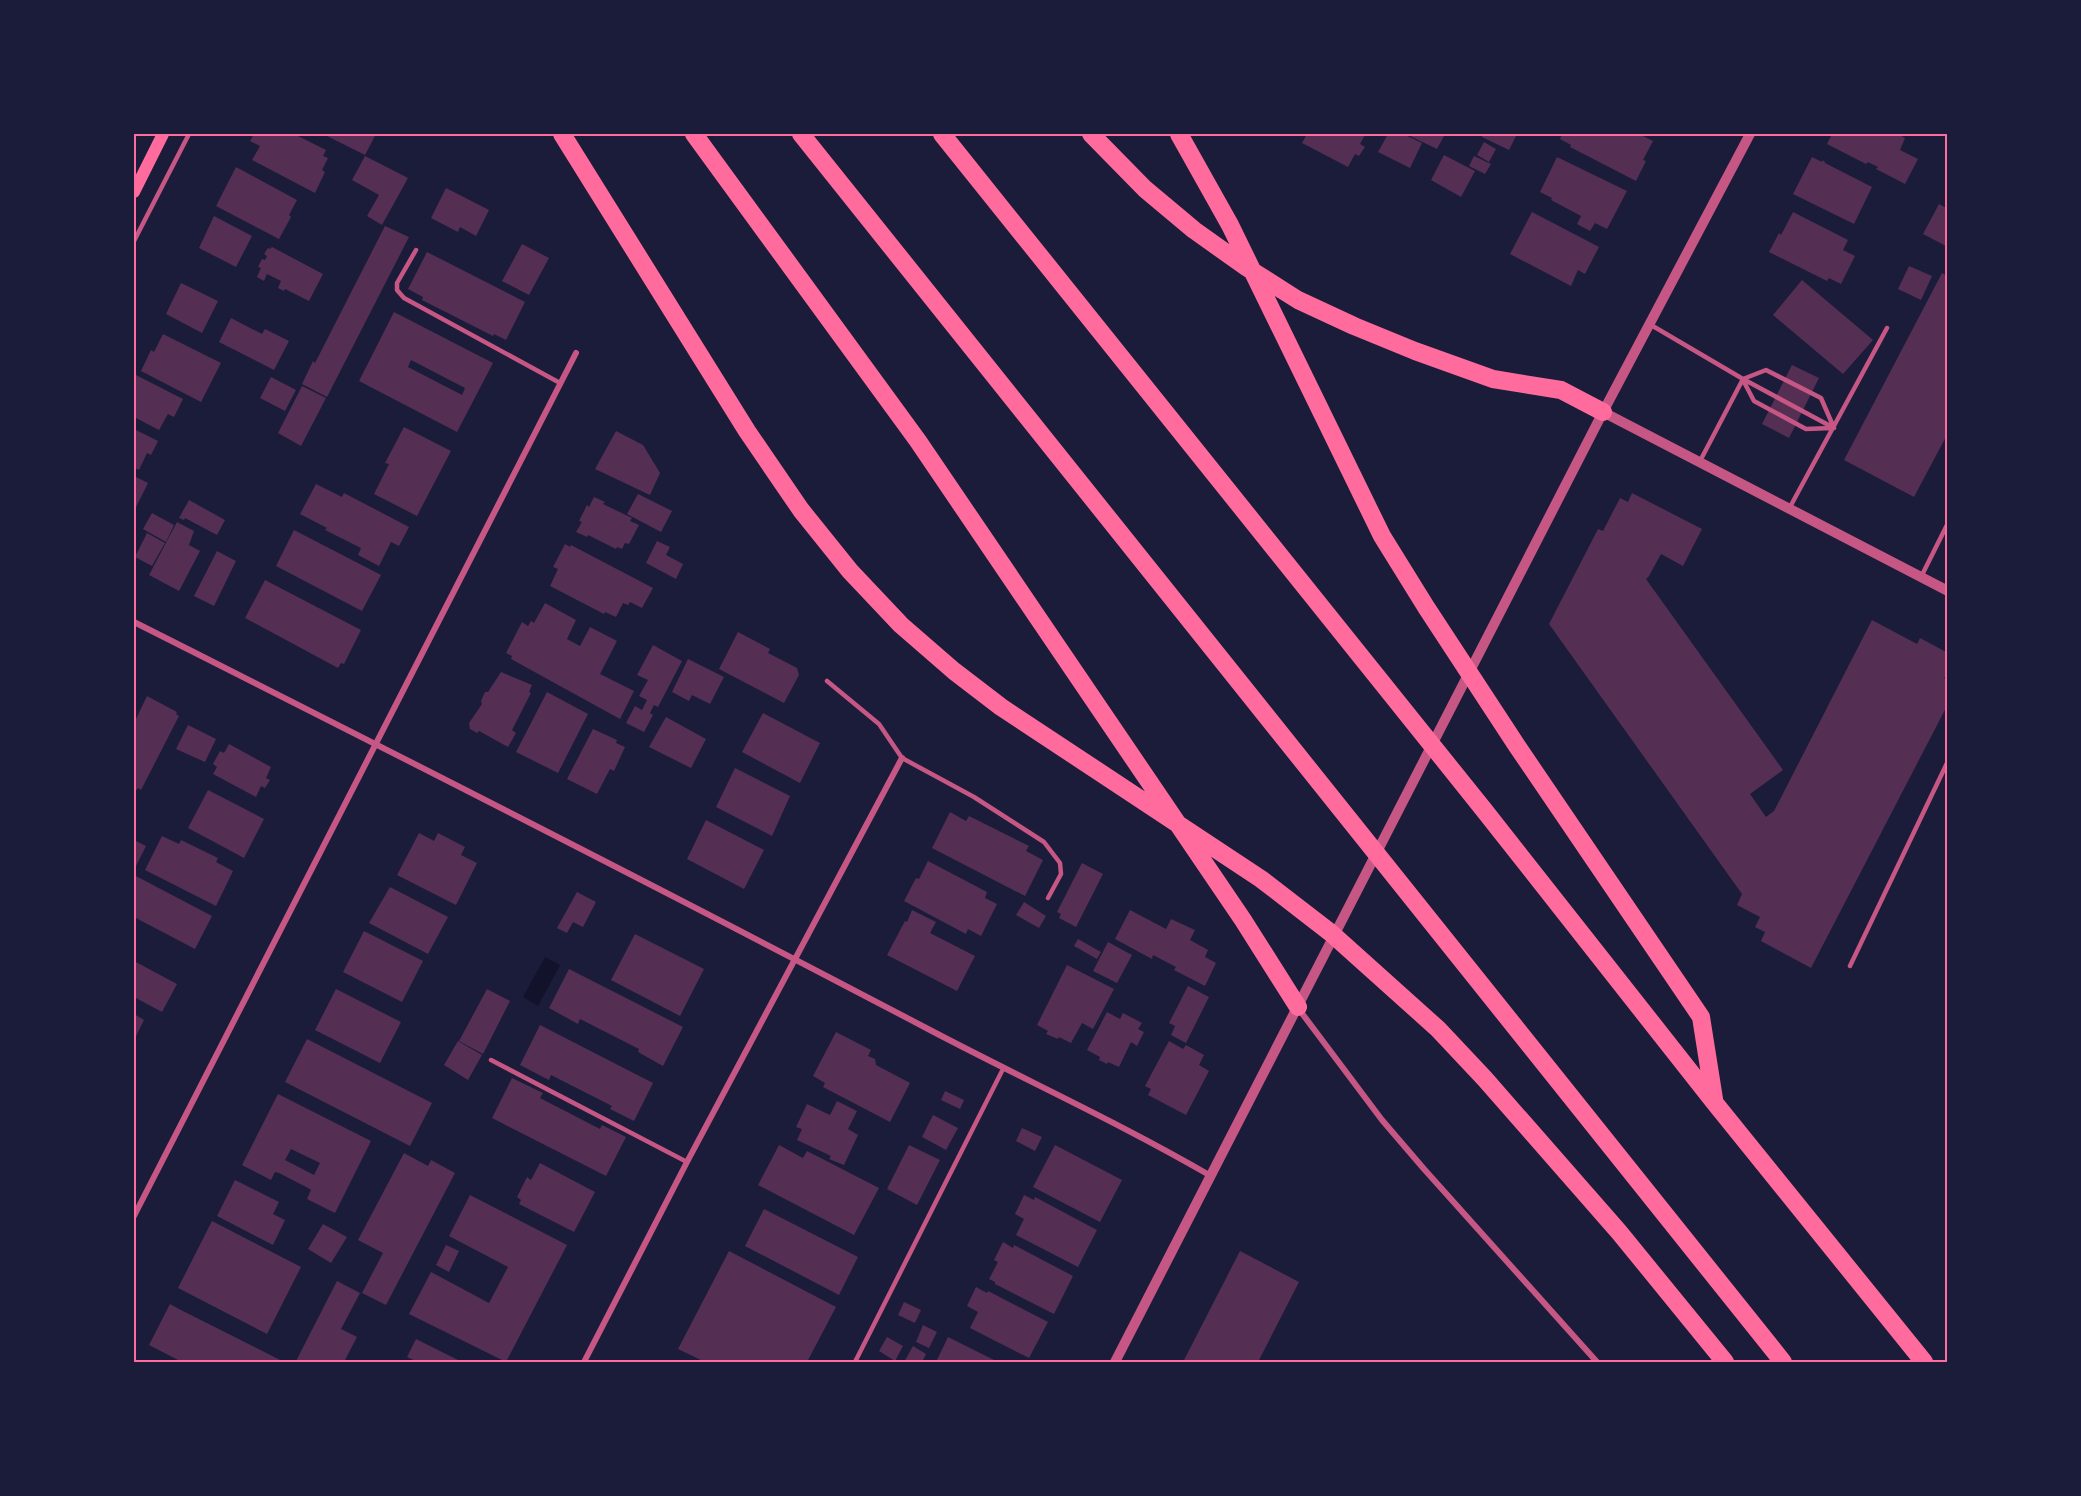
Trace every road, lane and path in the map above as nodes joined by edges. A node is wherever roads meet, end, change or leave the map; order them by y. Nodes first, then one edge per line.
1 (163, 134) edge
2 (189, 134) edge
3 (562, 134) edge
4 (694, 134) edge
5 (801, 134) edge
6 (942, 134) edge
7 (1091, 134) edge
8 (1179, 134) edge
9 (1750, 134) edge
10 (134, 192) edge
11 (134, 241) edge
12 (416, 250) dead end
13 (1650, 324) junction
14 (1887, 328) dead end
15 (576, 353) dead end
16 (1743, 379) junction
17 (560, 383) junction
18 (1603, 412) junction
19 (1834, 428) junction
20 (1699, 463) junction
21 (1789, 510) junction
22 (1947, 523) edge
23 (1921, 578) junction
24 (1947, 591) edge
25 (134, 622) edge
26 (827, 681) dead end
27 (376, 745) junction
28 (902, 758) junction
29 (1947, 760) edge
30 (1048, 898) dead end
31 (795, 959) junction
32 (1850, 966) dead end
33 (1298, 1007) junction
34 (491, 1060) dead end
35 (1003, 1069) junction
36 (1714, 1102) junction
37 (687, 1162) junction
38 (1211, 1176) junction
39 (134, 1216) edge
40 (584, 1362) edge
41 (855, 1362) edge
42 (1115, 1362) edge
43 (1597, 1362) edge
44 (1725, 1362) edge
45 (1783, 1362) edge
46 (1924, 1362) edge

1 - 10 main road
2 - 11 lane
3 - 44 highway
4 - 33 highway
5 - 45 highway
6 - 36 highway
7 - 18 highway
8 - 36 highway
9 - 13 street
12 - 17 lane
13 - 16 lane
13 - 18 street
14 - 19 lane
15 - 17 street
16 - 19 lane
16 - 19 lane
16 - 19 lane
16 - 20 lane
17 - 27 street
18 - 20 street
18 - 33 street
19 - 21 lane
20 - 21 street
21 - 23 street
22 - 23 lane
23 - 24 street
25 - 27 street
26 - 28 lane
27 - 31 street
27 - 39 street
28 - 30 lane
28 - 31 street
29 - 32 lane
31 - 35 street
31 - 37 street
33 - 38 street
33 - 43 street
34 - 37 lane
35 - 38 street
35 - 41 lane
36 - 46 highway
37 - 40 street
38 - 42 street

